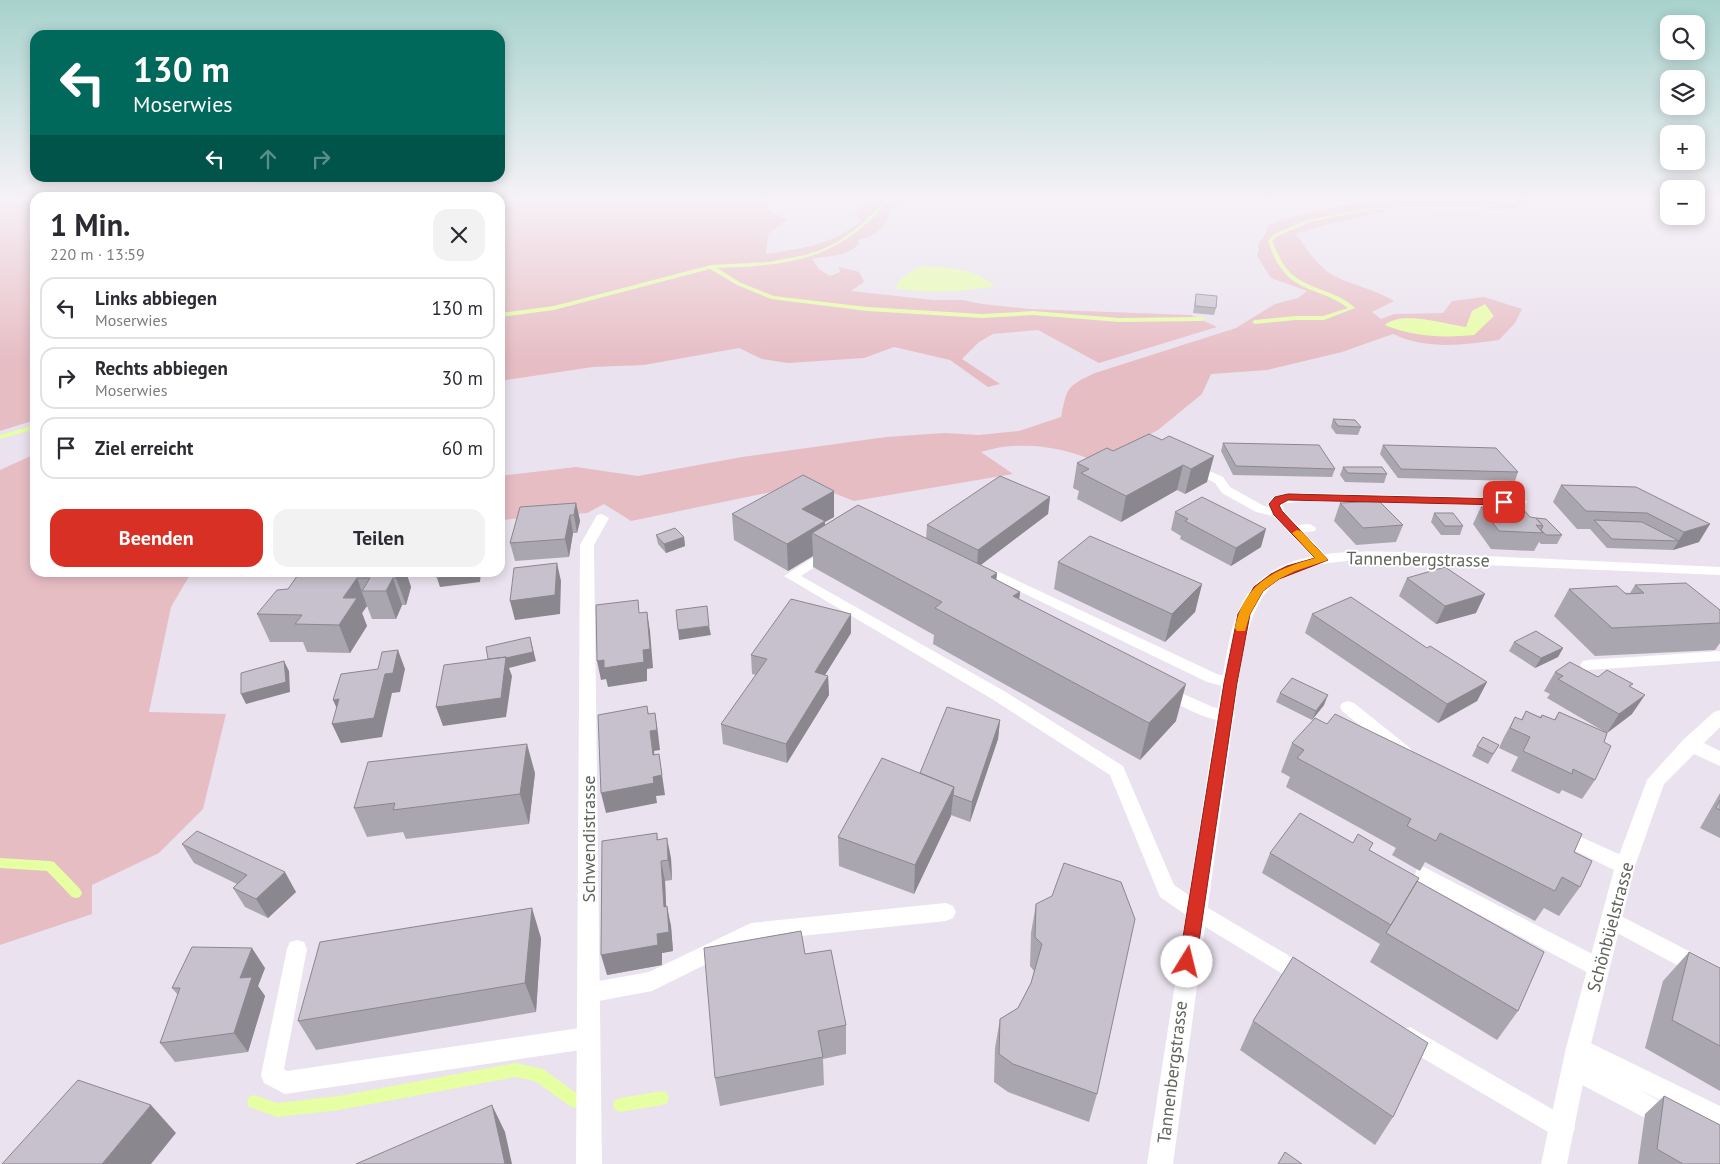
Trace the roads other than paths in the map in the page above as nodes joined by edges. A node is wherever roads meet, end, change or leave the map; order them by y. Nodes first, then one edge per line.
1 (1185, 464) edge
2 (1521, 502) dead end
3 (1278, 513) junction
4 (602, 518) dead end
5 (1310, 528) dead end
6 (1294, 530) junction
7 (841, 543) edge
8 (1323, 560) junction
9 (1720, 571) edge
10 (996, 575) edge
11 (1720, 656) edge
12 (1588, 665) dead end
13 (1230, 683) junction
14 (1152, 684) edge
15 (1348, 707) dead end
16 (1227, 716) junction
17 (1720, 716) edge
18 (1690, 744) junction
19 (1720, 759) edge
20 (1416, 762) edge
21 (1547, 829) edge
22 (1625, 866) junction
23 (1424, 875) dead end
24 (1196, 911) junction
25 (946, 912) dead end
26 (1611, 920) junction
27 (297, 949) dead end
28 (1599, 968) junction
29 (1720, 978) edge
30 (1324, 988) edge
31 (588, 993) junction
32 (1391, 1027) edge
33 (587, 1038) junction
34 (1577, 1058) junction
35 (1720, 1118) edge
36 (1686, 1127) edge
37 (1563, 1128) junction
38 (1559, 1162) edge
39 (589, 1164) edge
40 (1160, 1164) edge

1 - 3 lane
2 - 3 street
3 - 6 street
4 - 31 street, Schwendistrasse
5 - 6 lane
6 - 8 street
7 - 24 lane
8 - 9 street, Tannenbergstrasse
8 - 13 street, Tannenbergstrasse
10 - 13 lane
11 - 12 lane
13 - 16 street, Tannenbergstrasse
14 - 16 lane
15 - 20 lane
16 - 24 street, Tannenbergstrasse
17 - 18 street, Schönbüelstrasse
18 - 19 street
18 - 22 street, Schönbüelstrasse
21 - 22 lane
22 - 26 street, Schönbüelstrasse
23 - 28 lane
24 - 30 lane
24 - 40 street, Tannenbergstrasse
25 - 31 lane
26 - 28 street, Schönbüelstrasse
26 - 29 lane
27 - 33 lane
28 - 34 street, Schönbüelstrasse
31 - 33 street, Schwendistrasse
32 - 37 lane
33 - 39 street, Schwendistrasse
34 - 35 lane
34 - 36 lane
34 - 37 street, Schönbüelstrasse
37 - 38 street, Schönbüelstrasse

